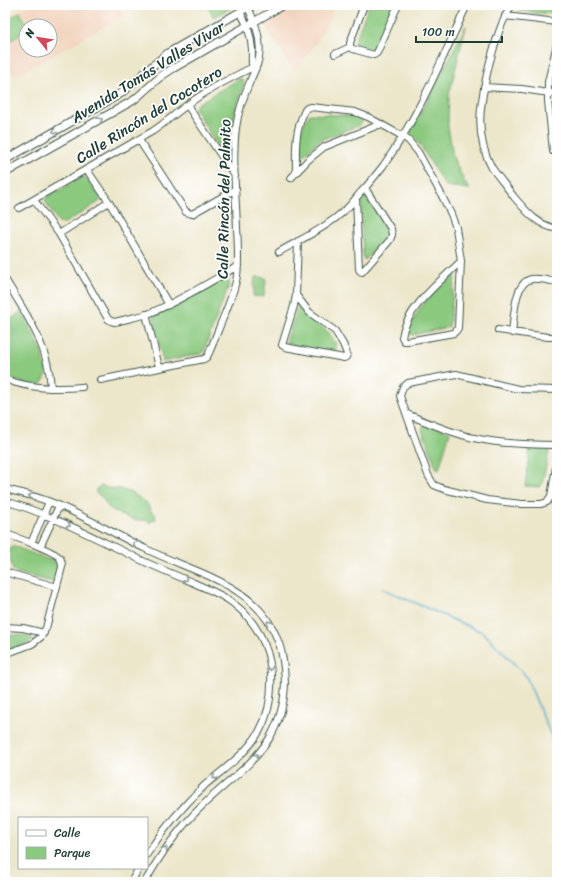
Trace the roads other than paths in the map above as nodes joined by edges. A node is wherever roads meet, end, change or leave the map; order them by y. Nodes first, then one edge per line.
1 (364, 5) edge
2 (398, 5) edge
3 (467, 5) edge
4 (512, 5) edge
5 (250, 6) edge
6 (279, 6) edge
7 (240, 12) junction
8 (505, 16) junction
9 (255, 21) junction
10 (557, 22) edge
11 (247, 25) junction
12 (259, 41) junction
13 (251, 43) junction
14 (557, 44) edge
15 (350, 47) junction
16 (335, 54) dead end
17 (254, 69) junction
18 (484, 87) junction
19 (548, 92) junction
20 (557, 93) edge
21 (187, 105) junction
22 (381, 124) junction
23 (402, 136) junction
24 (139, 140) junction
25 (553, 151) dead end
26 (5, 160) edge
27 (87, 170) junction
28 (296, 172) junction
29 (5, 173) edge
30 (235, 176) junction
31 (291, 178) dead end
32 (365, 188) junction
33 (236, 189) junction
34 (356, 198) junction
35 (34, 200) junction
36 (109, 202) junction
37 (19, 208) dead end
38 (557, 229) edge
39 (59, 234) junction
40 (298, 241) junction
41 (278, 252) dead end
42 (461, 261) junction
43 (238, 266) junction
44 (5, 279) edge
45 (557, 282) edge
46 (296, 294) junction
47 (169, 304) junction
48 (146, 314) junction
49 (498, 330) dead end
50 (512, 332) junction
51 (557, 337) edge
52 (159, 367) junction
53 (5, 379) edge
54 (100, 380) dead end
55 (82, 387) dead end
56 (51, 388) junction
57 (557, 390) edge
58 (407, 414) junction
59 (557, 445) edge
60 (557, 462) edge
61 (5, 489) edge
62 (5, 501) edge
63 (49, 502) junction
64 (59, 506) junction
65 (44, 514) junction
66 (53, 518) junction
67 (5, 534) edge
68 (31, 543) junction
69 (40, 547) junction
70 (152, 553) junction
71 (146, 563) junction
72 (5, 572) edge
73 (57, 587) junction
74 (5, 627) edge
75 (44, 633) junction
76 (5, 654) edge
77 (148, 853) edge
78 (138, 869) edge
79 (131, 882) edge
80 (145, 882) edge

1 - 15 street
2 - 15 street
3 - 23 street
4 - 8 street
5 - 7 main road, Avenida Tomás Valles Vivar
5 - 9 street, Calle Rincón del Palmito
6 - 9 main road, Avenida Tomás Valles Vivar
7 - 11 street, Calle Rincón del Palmito
7 -> 26 main road, Avenida Tomás Valles Vivar
8 - 10 street
8 - 18 street
9 - 11 main road, Avenida Tomás Valles Vivar
9 - 12 street, Calle Rincón del Palmito
11 - 13 street, Calle Rincón del Palmito
29 -> 11 main road, Avenida Tomás Valles Vivar
12 - 13 street
12 - 17 street, Calle Rincón del Palmito
13 - 17 street, Calle Rincón del Palmito
14 - 19 street
15 - 16 street
17 - 21 street, Calle Rincón del Cocotero
17 - 30 street, Calle Rincón del Palmito
18 - 19 street
18 - 38 street
19 - 20 street
19 - 25 street
21 - 24 street, Calle Rincón del Cocotero
21 - 30 street
22 - 23 street
22 - 28 street
22 - 28 street
23 - 32 street
23 - 42 street
24 - 27 street, Calle Rincón del Cocotero
24 - 33 street
27 - 35 street, Calle Rincón del Cocotero
27 - 36 street
28 - 31 street
30 - 33 street, Calle Rincón del Palmito
32 - 34 street
32 - 34 street
33 - 43 street, Calle Rincón del Palmito
34 - 40 street
35 - 37 street, Calle Rincón del Cocotero
35 - 39 street
36 - 39 street
36 - 47 street
39 - 48 street
40 - 41 street
40 - 46 street
42 - 42 street
43 - 47 street
43 - 52 street, Calle Rincón del Palmito
44 - 56 street
45 - 50 street
46 - 46 street
47 - 48 street
48 - 52 street
49 - 50 street
50 - 51 street
52 - 54 street, Calle Rincón del Palmito
53 - 56 street
55 - 56 street
57 - 58 street
58 - 59 street
58 - 60 street
63 -> 61 street
62 - 65 street
63 - 64 street
63 - 65 street
64 - 66 street
70 -> 64 street
65 - 66 street
65 - 68 street
66 - 69 street
66 -> 71 street
67 - 68 street
68 - 69 street
69 - 73 street
70 - 71 street
80 -> 70 street
71 -> 77 street
72 - 73 street
73 - 75 street
74 - 75 street
75 - 76 street
78 - 79 street

